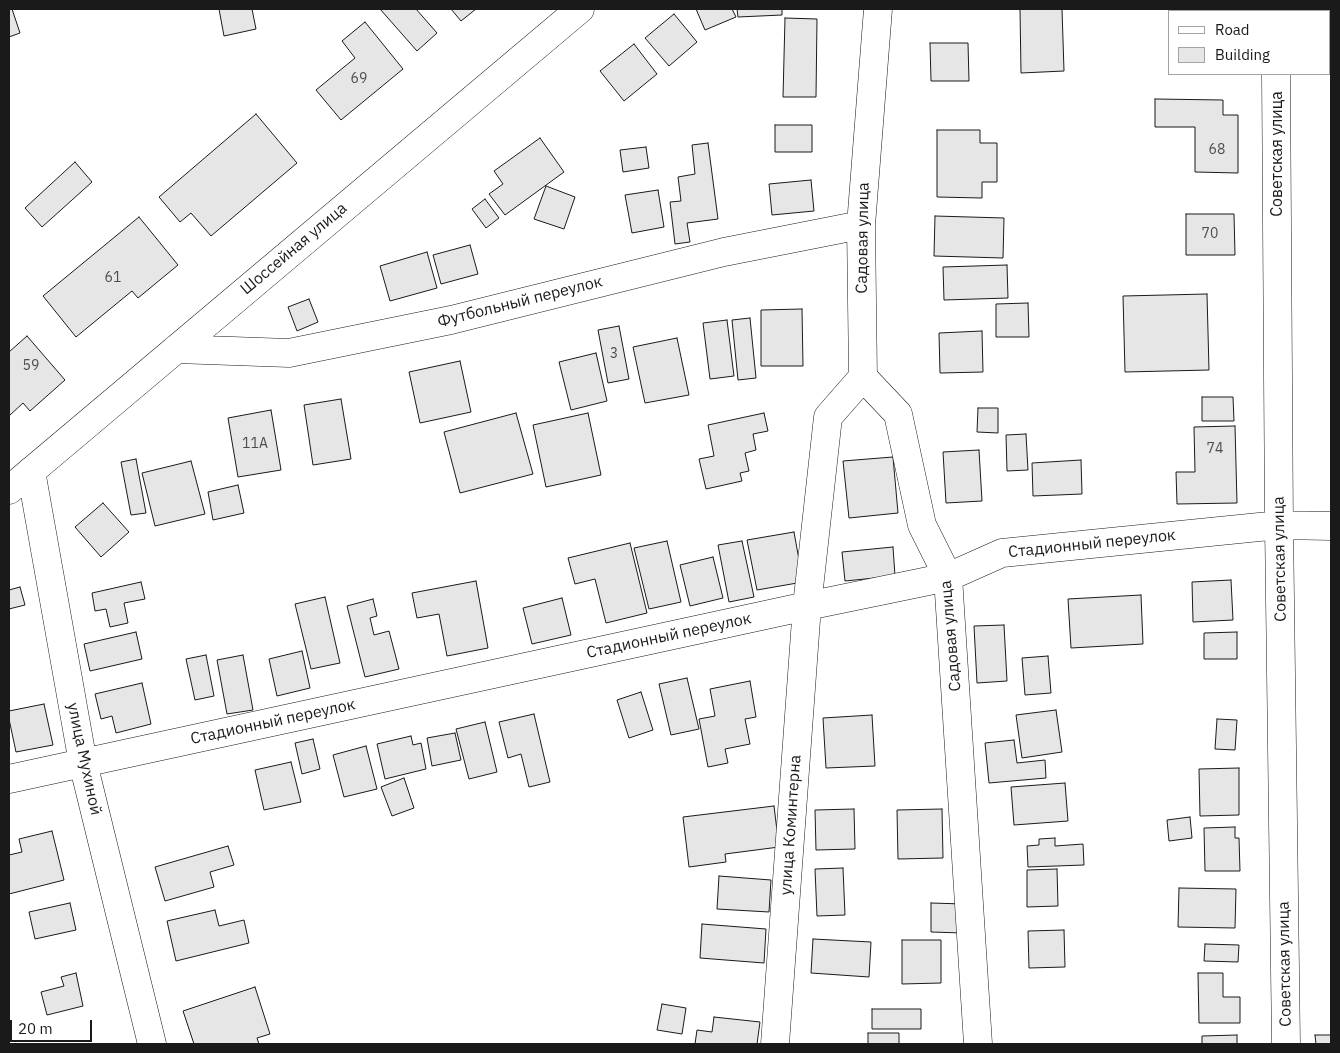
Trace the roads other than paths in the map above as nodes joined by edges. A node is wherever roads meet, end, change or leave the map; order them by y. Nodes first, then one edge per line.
1 (580, 9) edge
2 (878, 9) edge
3 (1276, 75) edge
4 (861, 225) junction
5 (176, 349) junction
6 (863, 377) junction
7 (31, 471) junction
8 (9, 490) edge
9 (1279, 525) junction
10 (1331, 526) edge
11 (948, 578) junction
12 (807, 606) junction
13 (83, 763) junction
14 (9, 779) edge
15 (152, 1044) edge
16 (775, 1044) edge
17 (978, 1044) edge
18 (1286, 1044) edge

1 - 5 street, Шоссейная улица
2 - 4 street, Садовая улица
3 - 9 street, Советская улица
4 - 5 street, Футбольный переулок
4 - 6 street, Садовая улица
5 - 7 street, Шоссейная улица
6 - 11 street, Садовая улица
6 - 12 street, улица Коминтерна
7 - 8 street, Шоссейная улица
7 - 13 street, улица Мухиной
9 - 10 street, Стадионный переулок
9 - 11 street, Стадионный переулок
9 - 18 street, Советская улица
11 - 12 street, Стадионный переулок
11 - 17 street, Садовая улица
12 - 13 street, Стадионный переулок
12 - 16 street, улица Коминтерна
13 - 14 street, Стадионный переулок
13 - 15 street, улица Мухиной

